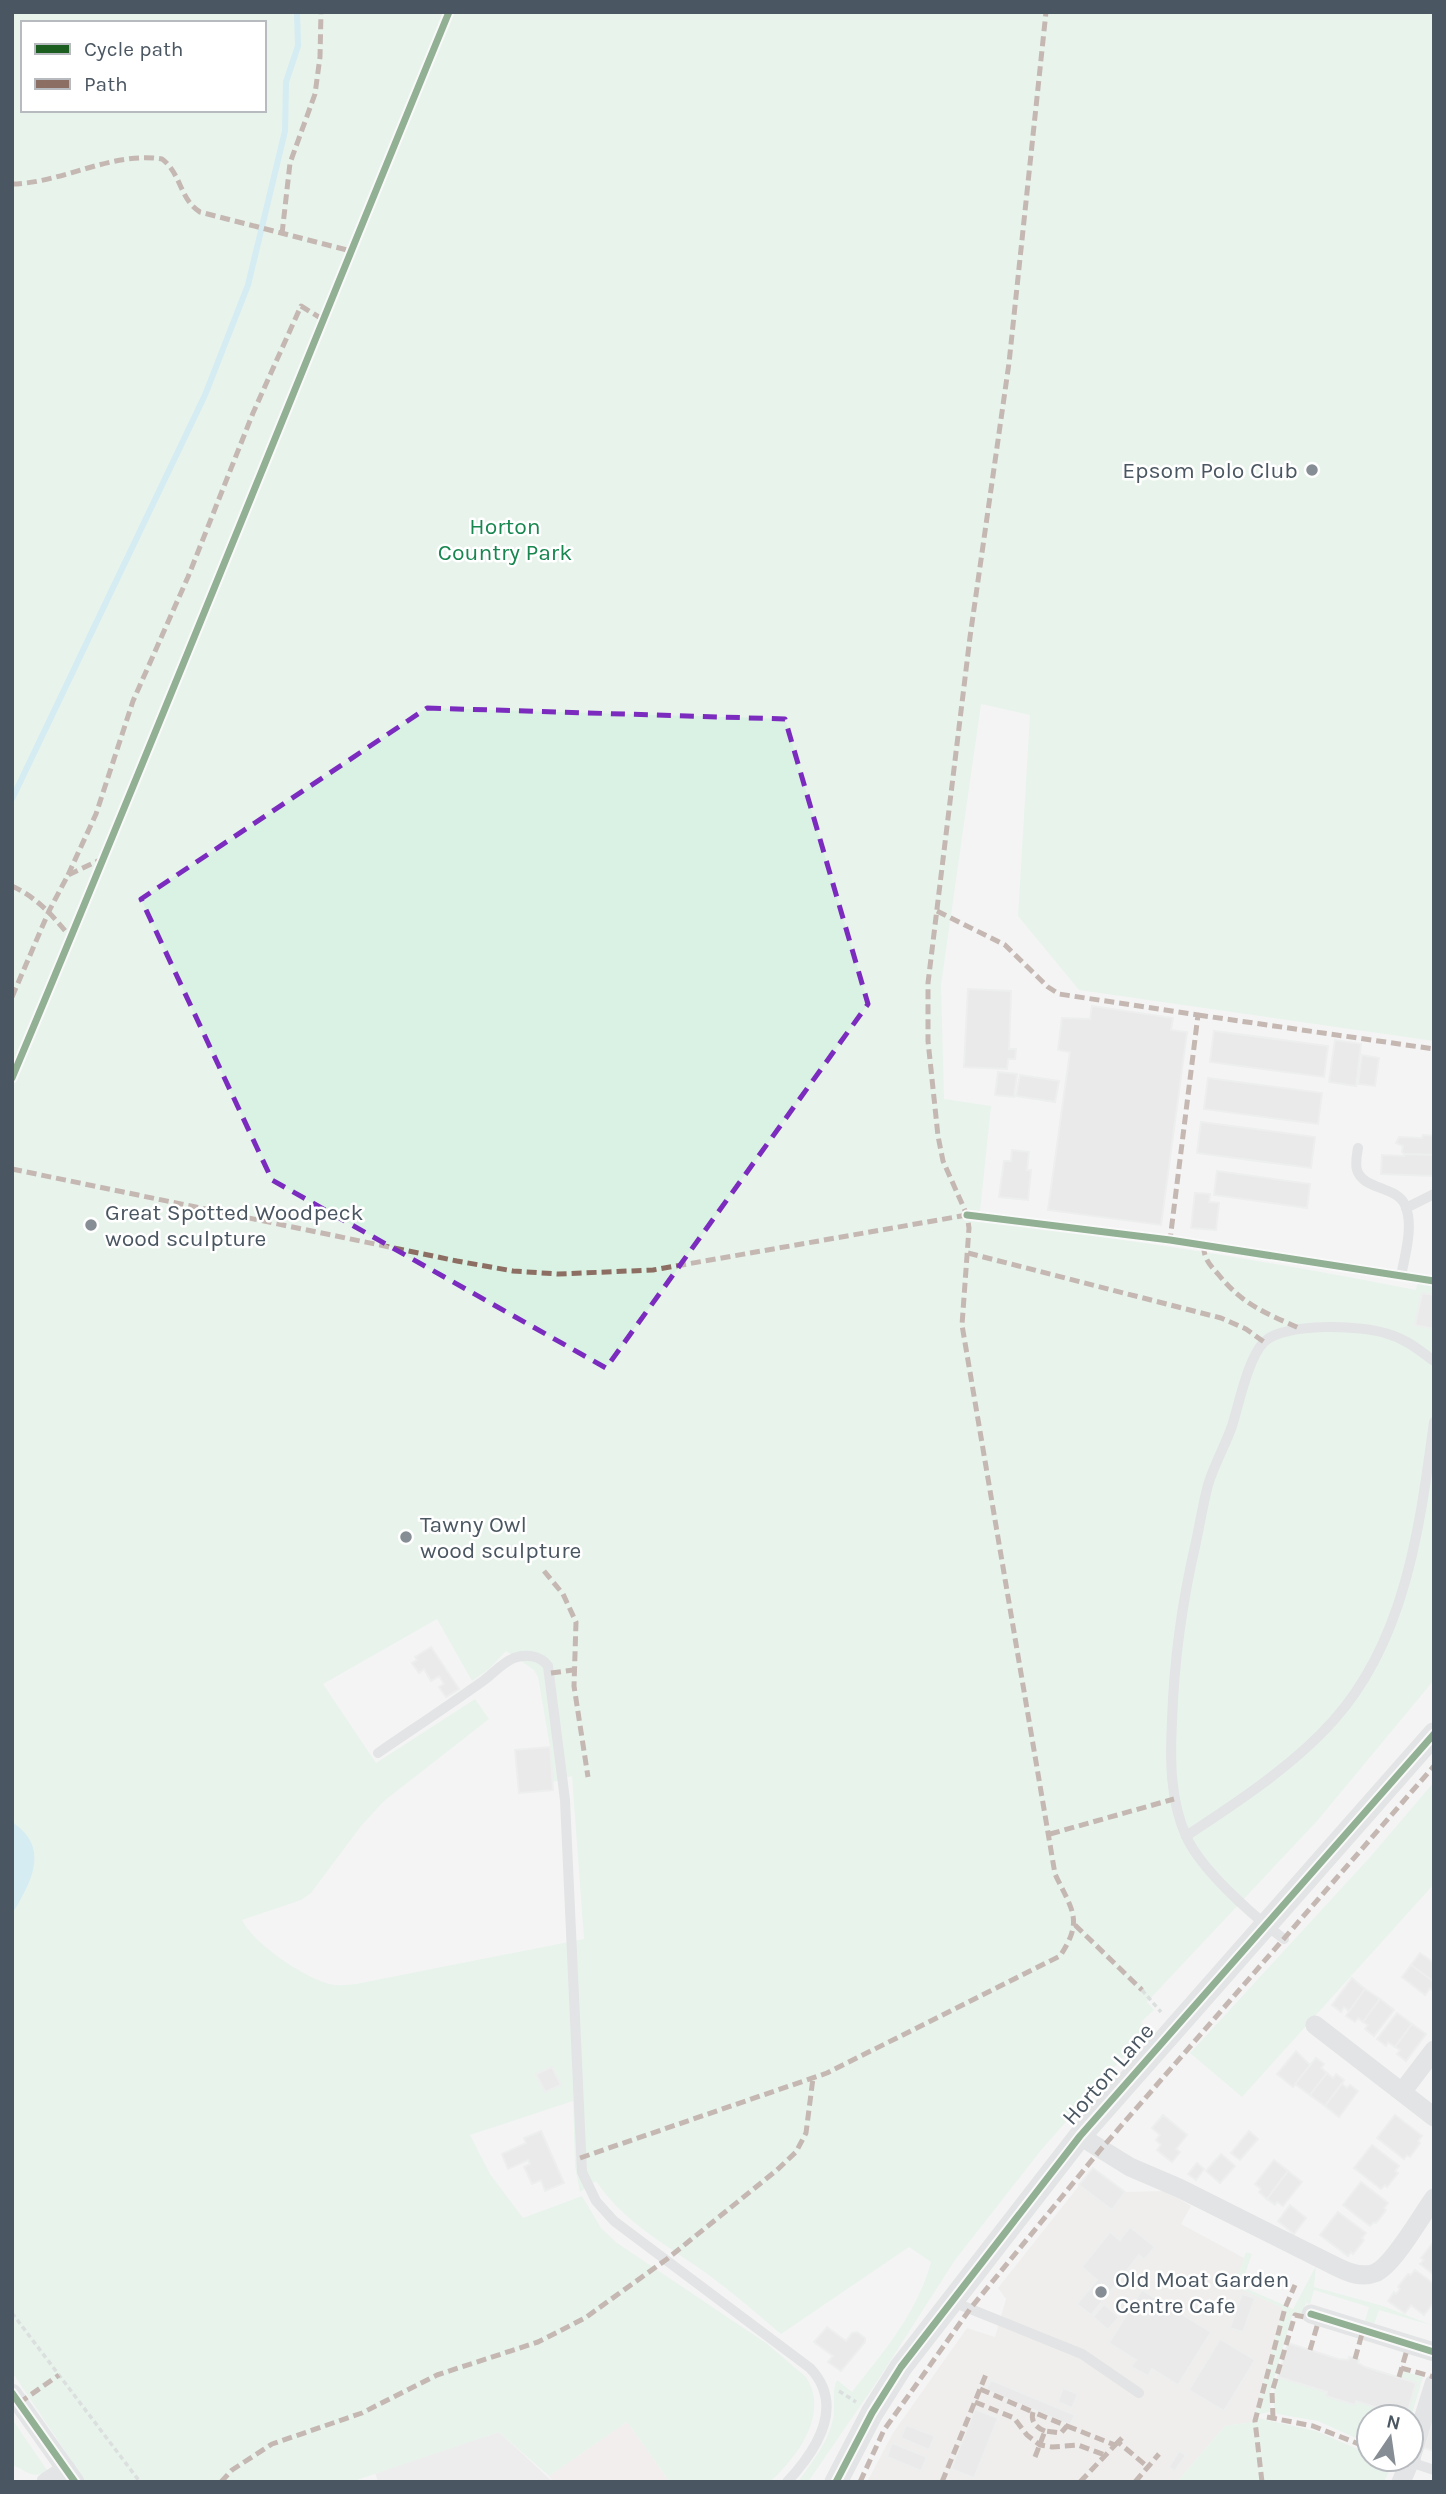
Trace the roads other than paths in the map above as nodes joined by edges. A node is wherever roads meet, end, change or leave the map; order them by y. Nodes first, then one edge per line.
1 (1358, 1147) dead end
2 (1434, 1194) edge
3 (1406, 1208) junction
4 (967, 1215) dead end
5 (1401, 1276) junction
6 (1434, 1281) edge
7 (1434, 1361) edge
8 (1434, 1422) edge
9 (1434, 1734) edge
10 (378, 1753) dead end
11 (1186, 1836) junction
12 (1275, 1932) junction
13 (1315, 2025) dead end
14 (1434, 2050) edge
15 (1402, 2092) junction
16 (1434, 2117) edge
17 (1080, 2136) junction
18 (1434, 2198) edge
19 (952, 2302) junction
20 (1311, 2314) dead end
21 (1434, 2352) edge
22 (1434, 2384) edge
23 (12, 2393) edge
24 (1139, 2393) dead end
25 (1425, 2412) edge
26 (840, 2473) edge
27 (71, 2475) edge
28 (46, 2482) edge
29 (787, 2482) edge
30 (829, 2482) edge

1 - 3 lane
2 - 3 lane
3 - 5 lane
4 - 5 lane
5 - 6 lane
7 - 11 lane
8 - 11 lane
9 - 12 street, Horton Lane
10 - 29 lane
11 - 12 lane
12 - 17 street, Horton Lane
13 - 15 street
14 - 15 street
15 - 16 street
17 - 18 street
17 - 19 street, Horton Lane
19 - 24 lane
19 - 26 street, Horton Lane
20 - 21 street
22 - 25 street
23 - 27 street
26 - 30 street, Horton Lane
27 - 28 street

